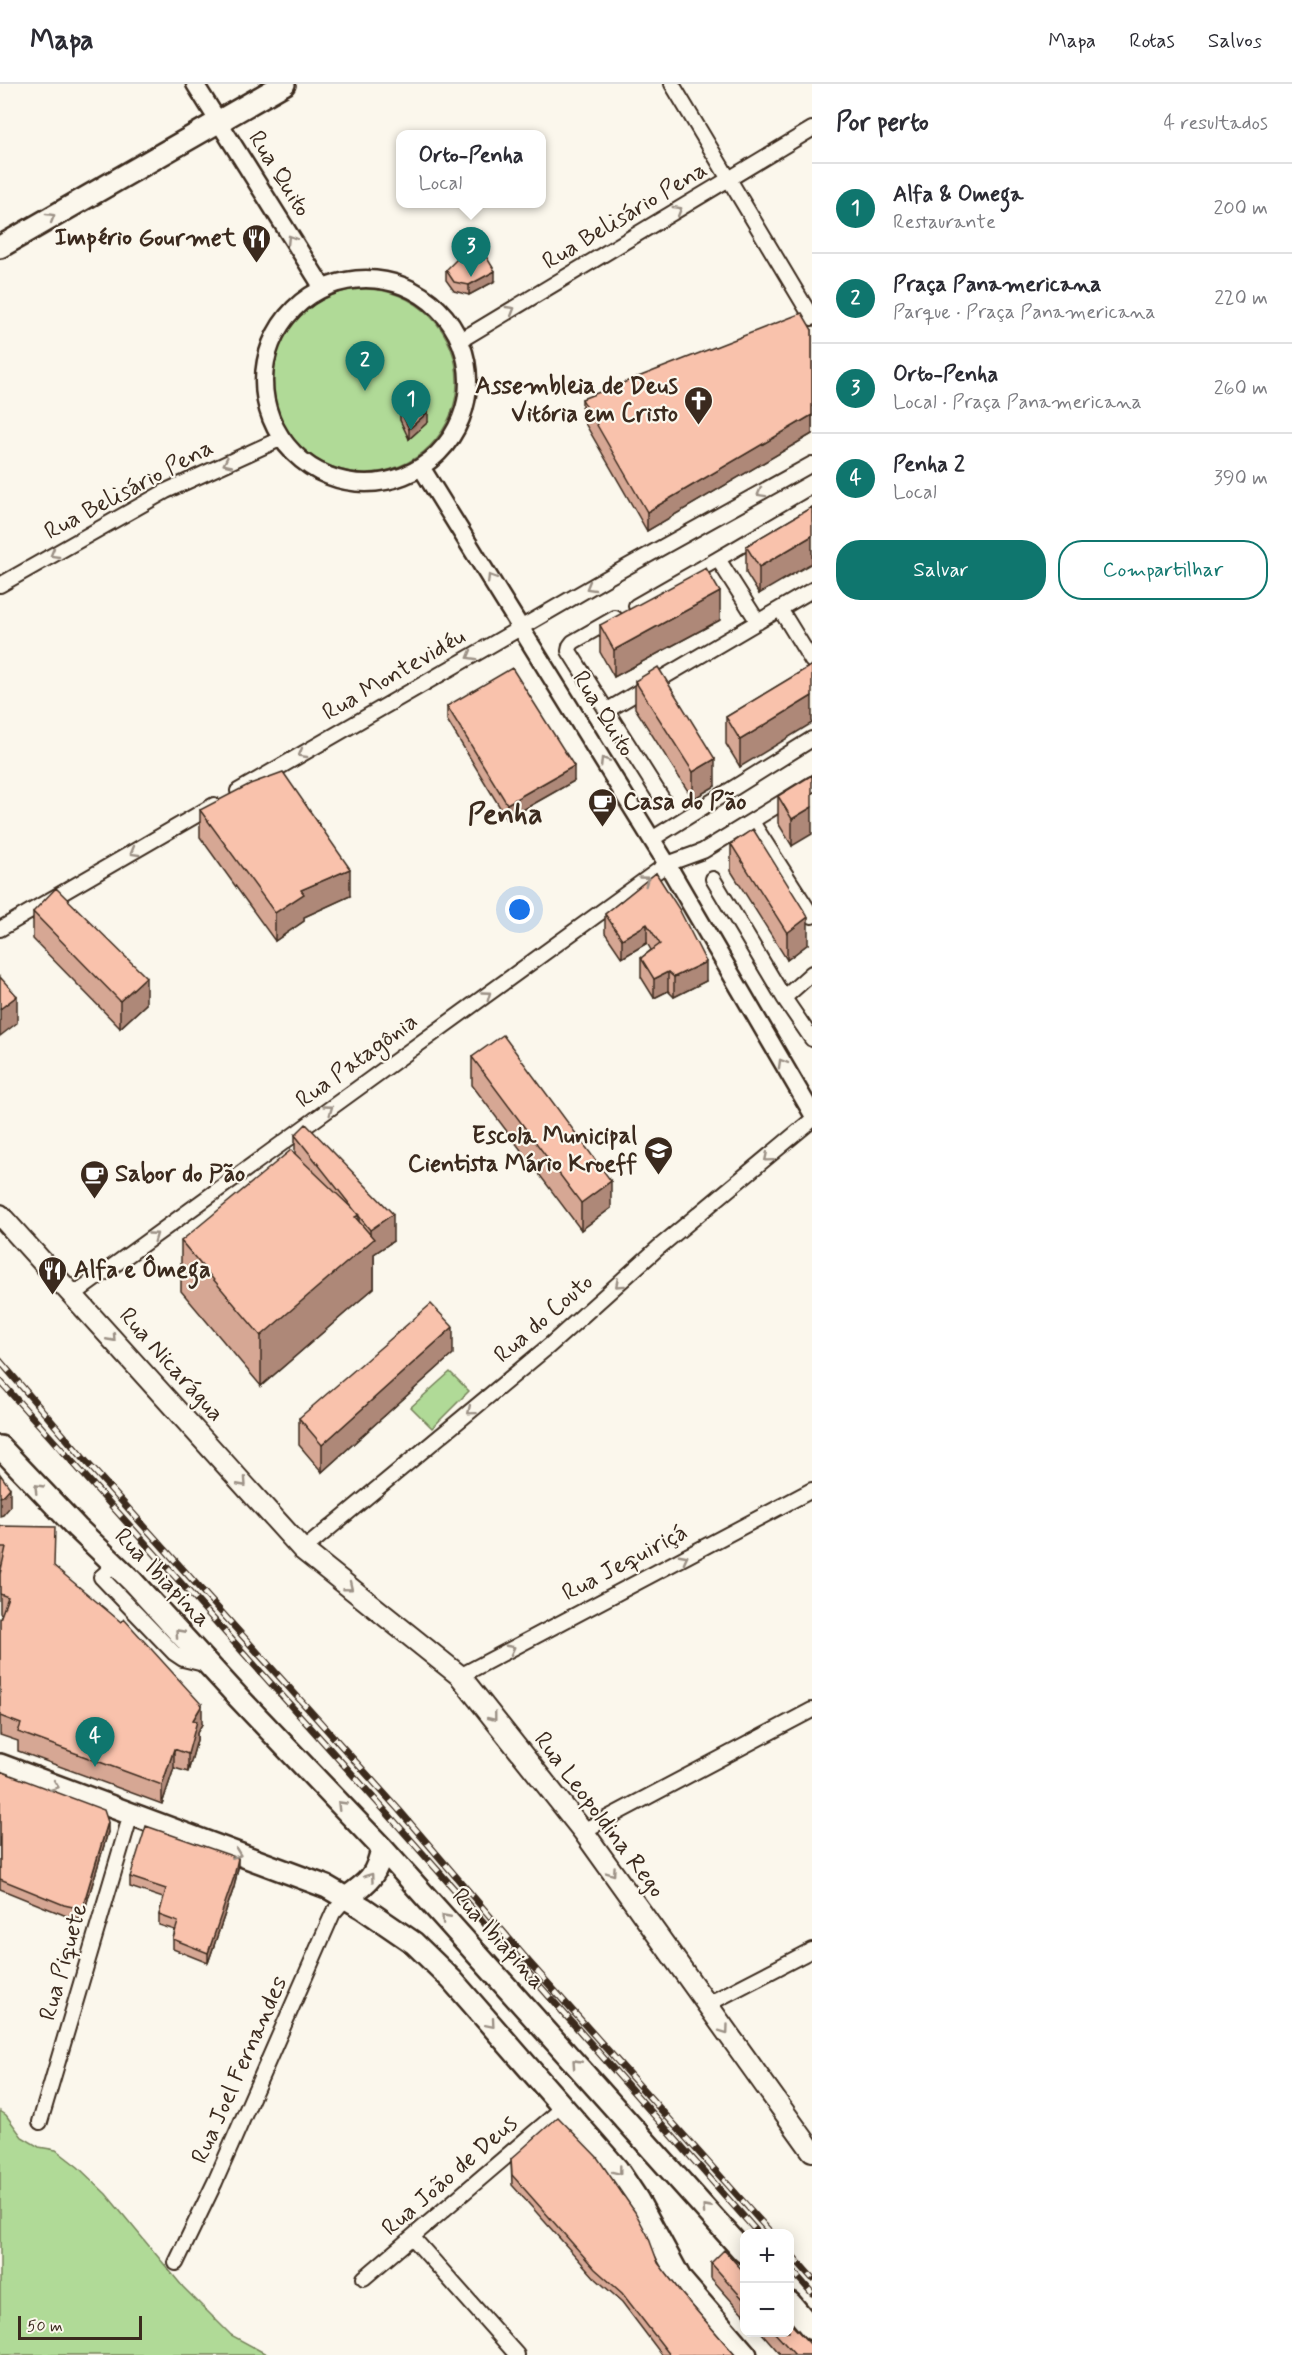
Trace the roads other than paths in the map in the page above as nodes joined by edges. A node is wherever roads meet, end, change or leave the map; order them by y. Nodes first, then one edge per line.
1 (195, 84) edge
2 (284, 84) edge
3 (672, 84) edge
4 (217, 121) junction
5 (812, 129) edge
6 (729, 180) junction
7 (0, 247) edge
8 (323, 288) junction
9 (812, 318) edge
10 (460, 340) junction
11 (280, 439) junction
12 (812, 464) edge
13 (421, 467) junction
14 (812, 504) edge
15 (718, 559) junction
16 (0, 585) edge
17 (812, 590) edge
18 (780, 609) junction
19 (758, 622) junction
20 (522, 627) junction
21 (812, 661) edge
22 (606, 711) junction
23 (812, 739) edge
24 (812, 784) edge
25 (663, 800) dead end
26 (752, 822) junction
27 (652, 839) junction
28 (668, 864) junction
29 (713, 879) dead end
30 (812, 916) edge
31 (0, 929) edge
32 (812, 973) edge
33 (784, 998) junction
34 (812, 1039) edge
35 (812, 1113) edge
36 (812, 1120) edge
37 (0, 1215) edge
38 (73, 1295) junction
39 (0, 1447) edge
40 (812, 1490) edge
41 (46, 1528) edge
42 (77, 1528) junction
43 (303, 1551) junction
44 (460, 1676) junction
45 (812, 1710) edge
46 (0, 1765) edge
47 (131, 1814) junction
48 (583, 1831) junction
49 (382, 1848) junction
50 (346, 1898) junction
51 (812, 1950) edge
52 (706, 2006) junction
53 (564, 2107) junction
54 (40, 2122) dead end
55 (812, 2151) edge
56 (413, 2238) junction
57 (740, 2248) edge
58 (176, 2263) dead end
59 (364, 2278) dead end
60 (794, 2309) edge
61 (812, 2329) edge
62 (517, 2355) edge
63 (746, 2355) edge

1 - 4 street, Rua Quito
2 - 4 main road
3 - 6 street
7 -> 4 main road
8 -> 4 street, Rua Quito
5 - 6 street, Rua Belisário Pena
6 - 9 street
10 -> 6 street, Rua Belisário Pena
8 - 10 street
8 - 11 street
10 - 13 street
11 - 13 street
11 -> 16 street, Rua Belisário Pena
12 -> 20 street, Rua Montevidéu
20 -> 13 street, Rua Quito
14 - 15 street
15 - 19 street
15 - 22 street
17 - 18 street
18 - 19 street
18 - 21 street
19 - 22 street
27 -> 20 street, Rua Quito
20 -> 31 street, Rua Montevidéu
22 - 25 street
23 - 27 street
24 - 26 street, Rua Patagônia
26 - 28 street, Rua Patagônia
26 - 30 street
27 - 28 street, Rua Quito
35 -> 28 street, Rua Quito
38 -> 28 street, Rua Patagônia
29 - 33 street
32 - 33 street
33 - 34 street
36 -> 43 street, Rua do Couto
37 - 38 main road, Rua Nicarágua
38 -> 43 main road, Rua Nicarágua
42 -> 39 main road, Rua Ibiapina
44 -> 40 street, Rua Jequiriçá
41 - 42 main road
49 -> 42 main road, Rua Ibiapina
43 -> 44 main road, Rua Leopoldina Rego
44 -> 48 main road, Rua Leopoldina Rego
45 - 48 street
46 -> 47 main road
47 -> 50 main road
47 - 54 street, Rua Piquete
48 -> 52 main road, Rua Leopoldina Rego
50 -> 49 main road
57 -> 49 main road, Rua Ibiapina
50 -> 53 main road
50 - 58 street, Rua Joel Fernandes
51 - 52 street
52 -> 55 main road, Rua Leopoldina Rego
53 - 56 street, Rua João de Deus
53 -> 63 main road
56 - 59 street, Rua João de Deus
56 - 62 street
60 - 61 main road

